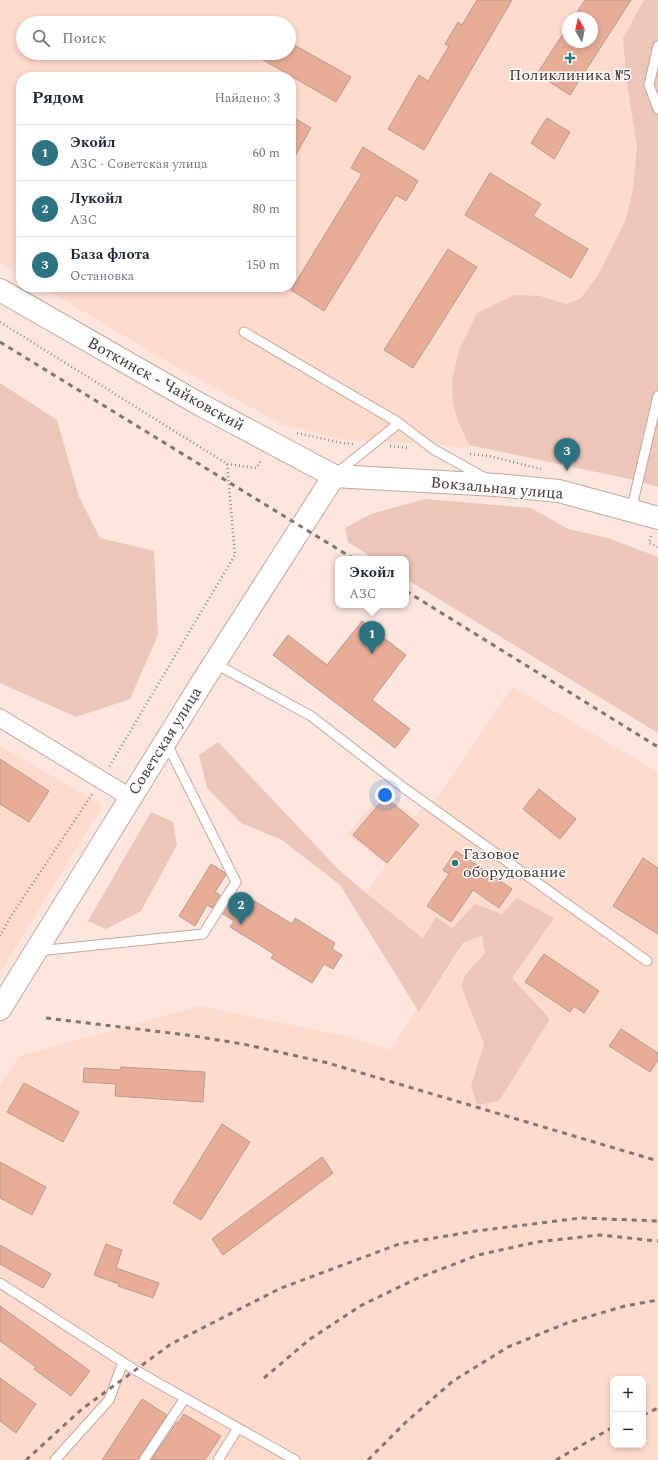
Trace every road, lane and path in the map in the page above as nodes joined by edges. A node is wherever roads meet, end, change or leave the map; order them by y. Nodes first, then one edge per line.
1 (658, 46) edge
2 (658, 109) edge
3 (0, 290) edge
4 (0, 322) edge
5 (244, 332) dead end
6 (658, 396) edge
7 (399, 423) junction
8 (334, 476) junction
9 (496, 485) junction
10 (630, 511) junction
11 (658, 518) edge
12 (214, 663) junction
13 (0, 718) edge
14 (166, 741) junction
15 (101, 780) junction
16 (130, 798) junction
17 (0, 936) edge
18 (37, 951) junction
19 (647, 961) dead end
20 (0, 1009) edge
21 (0, 1283) edge
22 (123, 1362) junction
23 (185, 1398) junction
24 (238, 1428) junction
25 (55, 1460) edge
26 (144, 1460) edge
27 (218, 1460) edge
28 (295, 1460) edge

1 - 2 lane
3 - 8 main road, Воткинск - Чайковский
4 - 15 path
5 - 7 lane
6 - 10 lane
7 - 8 lane
7 - 9 lane
8 - 9 main road, Вокзальная улица
8 - 12 main road, Советская улица
9 - 10 main road, Вокзальная улица
10 - 11 main road, Вокзальная улица
12 - 14 main road, Советская улица
12 - 19 lane
13 - 15 street
14 - 16 main road, Советская улица
14 - 18 lane
15 - 16 street
15 - 17 path
16 - 18 main road, Советская улица
18 - 20 main road, Советская улица
21 - 22 lane
22 - 23 lane
22 - 25 lane
23 - 24 lane
23 - 26 lane
24 - 27 lane
24 - 28 lane

